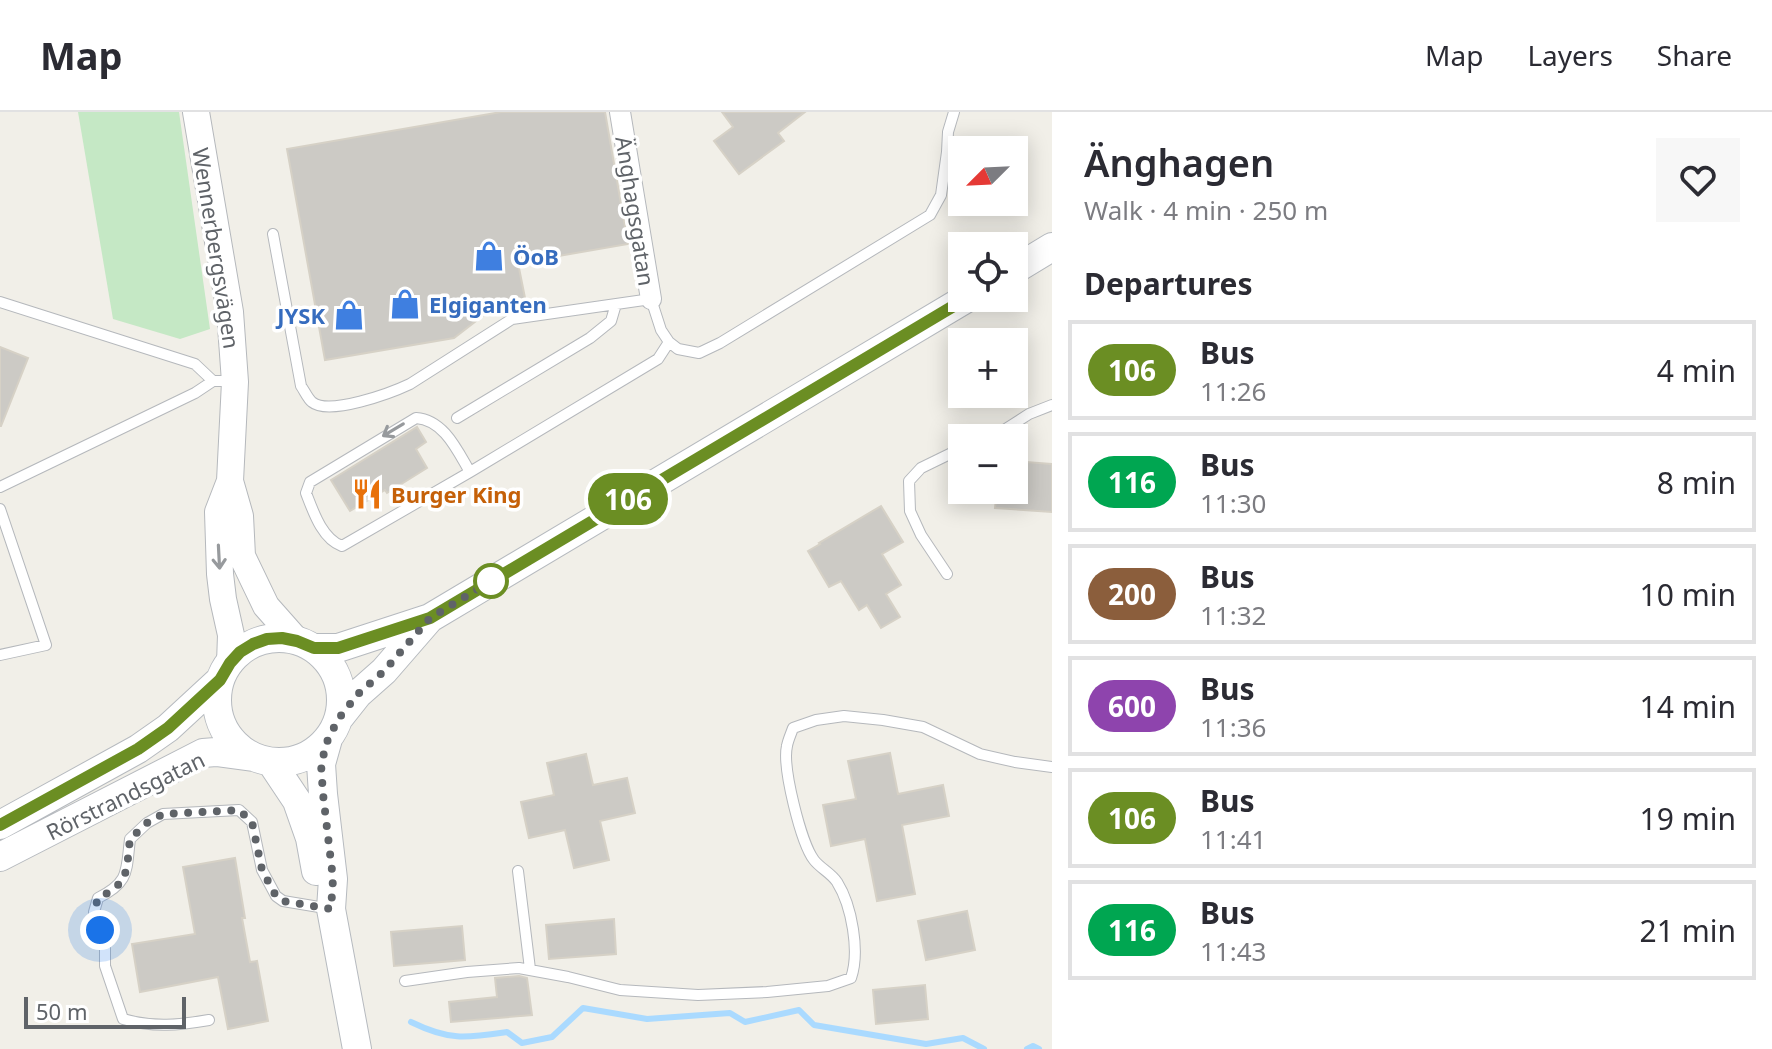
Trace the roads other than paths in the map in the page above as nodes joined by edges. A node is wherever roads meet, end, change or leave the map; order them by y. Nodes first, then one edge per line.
1 (196, 112) edge
2 (620, 112) edge
3 (954, 112) edge
4 (273, 234) dead end
5 (1052, 247) edge
6 (1028, 262) edge
7 (651, 299) junction
8 (0, 302) edge
9 (616, 304) junction
10 (948, 309) edge
11 (669, 342) junction
12 (224, 381) junction
13 (1052, 405) edge
14 (457, 418) dead end
15 (1013, 424) edge
16 (948, 455) edge
17 (470, 472) junction
18 (230, 481) junction
19 (0, 487) edge
20 (0, 509) edge
21 (947, 574) dead end
22 (430, 618) junction
23 (306, 644) junction
24 (0, 655) edge
25 (225, 671) junction
26 (334, 728) junction
27 (262, 759) junction
28 (1052, 767) edge
29 (0, 825) edge
30 (0, 857) edge
31 (518, 871) dead end
32 (331, 909) junction
33 (530, 969) junction
34 (405, 981) dead end
35 (209, 1020) dead end
36 (357, 1049) edge

1 - 12 street, Wennerbergsvägen
2 - 7 street, Änghagsgatan
3 - 11 lane
4 - 9 lane, Änghagsgatan
5 - 6 main road
7 - 9 lane, Änghagsgatan
7 - 11 lane
8 - 12 lane
9 - 14 lane
10 - 22 main road
11 - 17 lane
12 - 18 street, Wennerbergsvägen
12 - 19 lane
13 - 15 lane
16 - 21 lane
17 -> 17 lane
18 - 23 street, Wennerbergsvägen
18 -> 25 street, Wennerbergsvägen
20 - 24 lane
22 - 23 main road
22 - 26 main road
23 - 25 main road
23 - 26 main road, Wennerbergsvägen
25 - 27 main road, Wennerbergsvägen
25 - 29 main road, Rörstrandsgatan
26 - 27 main road
26 - 32 main road, Wennerbergsvägen
27 - 30 main road, Rörstrandsgatan
27 - 32 main road, Wennerbergsvägen
28 - 33 lane
31 - 33 lane
32 - 35 lane
32 - 36 main road, Wennerbergsvägen
33 - 34 lane

